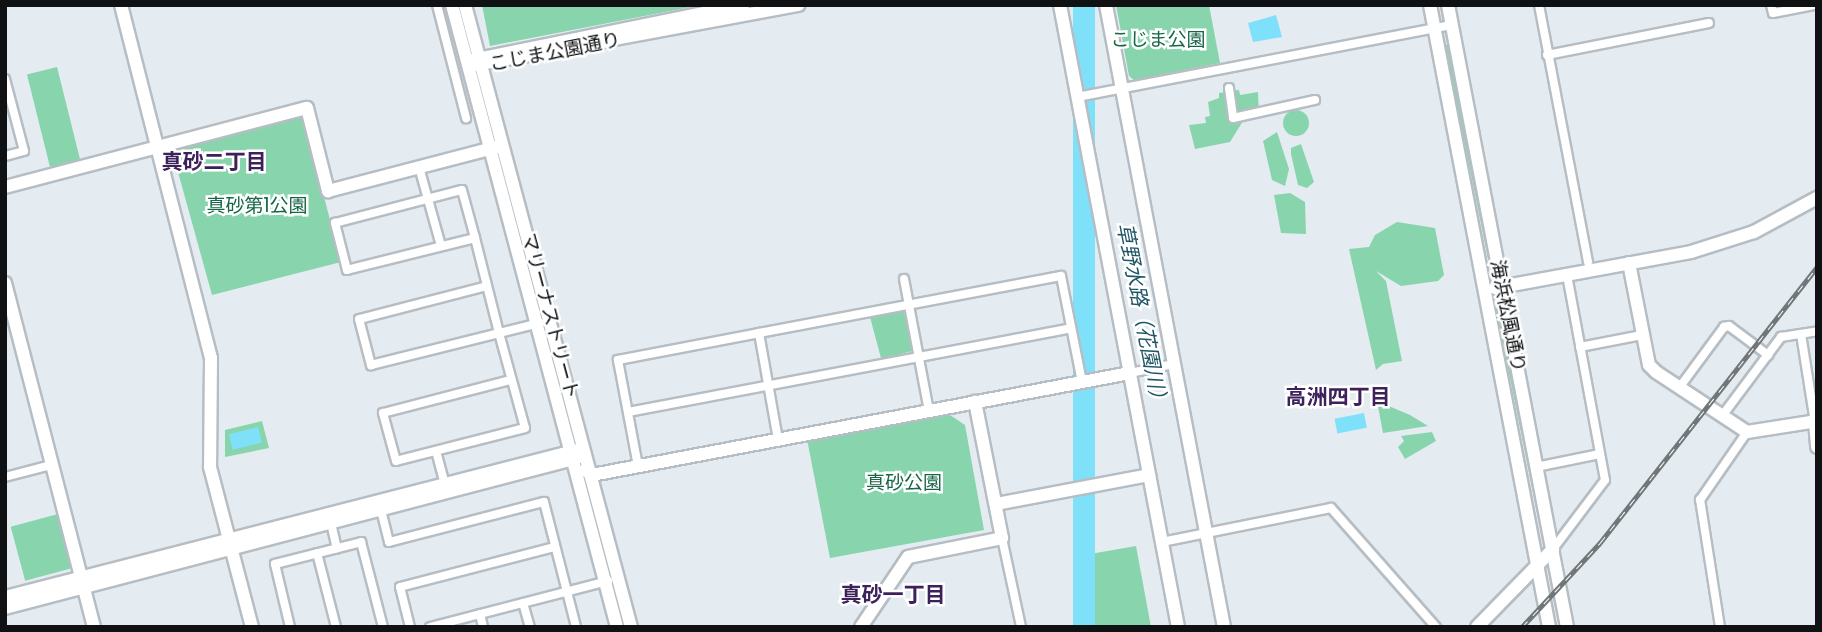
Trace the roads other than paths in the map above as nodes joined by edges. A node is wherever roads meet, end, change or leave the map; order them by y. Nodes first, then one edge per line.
1 (121, 5) edge
2 (437, 5) edge
3 (452, 5) edge
4 (465, 5) edge
5 (743, 5) edge
6 (799, 5) edge
7 (1060, 5) edge
8 (1106, 5) edge
9 (1430, 5) edge
10 (1448, 5) edge
11 (1539, 5) edge
12 (1771, 5) edge
13 (1815, 5) edge
14 (1709, 23) dead end
15 (1451, 25) junction
16 (1434, 28) junction
17 (1547, 55) junction
18 (480, 61) junction
19 (467, 64) junction
20 (5, 79) edge
21 (1122, 88) junction
22 (1229, 88) dead end
23 (1077, 97) junction
24 (1315, 100) dead end
25 (466, 118) dead end
26 (505, 145) junction
27 (156, 148) junction
28 (491, 149) junction
29 (5, 156) edge
30 (419, 167) junction
31 (5, 187) edge
32 (1817, 198) edge
33 (428, 199) junction
34 (475, 238) junction
35 (441, 246) junction
36 (1588, 262) dead end
37 (1629, 263) junction
38 (1567, 275) junction
39 (904, 279) dead end
40 (5, 283) edge
41 (487, 286) junction
42 (1502, 287) junction
43 (1484, 291) junction
44 (909, 304) junction
45 (551, 320) junction
46 (537, 324) junction
47 (1072, 328) junction
48 (1817, 331) edge
49 (499, 333) junction
50 (759, 333) junction
51 (1801, 334) junction
52 (1642, 335) junction
53 (1580, 347) junction
54 (1768, 355) junction
55 (919, 356) junction
56 (1174, 364) junction
57 (1130, 373) junction
58 (511, 380) junction
59 (1082, 382) junction
60 (768, 386) junction
61 (1679, 388) junction
62 (975, 402) junction
63 (929, 411) junction
64 (628, 412) junction
65 (1722, 416) junction
66 (1816, 421) edge
67 (1747, 432) junction
68 (778, 440) junction
69 (1817, 447) edge
70 (436, 451) junction
71 (585, 451) junction
72 (1600, 454) junction
73 (571, 455) junction
74 (638, 466) junction
75 (47, 467) dead end
76 (1536, 467) junction
77 (592, 475) junction
78 (1149, 475) junction
79 (5, 477) edge
80 (446, 488) junction
81 (996, 504) junction
82 (380, 505) junction
83 (331, 523) junction
84 (1207, 533) junction
85 (1002, 538) junction
86 (1162, 542) junction
87 (230, 544) junction
88 (555, 547) junction
89 (337, 548) junction
90 (1553, 548) junction
91 (317, 553) junction
92 (1537, 565) junction
93 (611, 580) junction
94 (83, 582) junction
95 (567, 592) junction
96 (5, 597) edge
97 (523, 603) junction
98 (5, 608) edge
99 (480, 614) junction
100 (1566, 620) edge
101 (434, 626) edge
102 (94, 627) edge
103 (252, 627) edge
104 (290, 627) edge
105 (336, 627) edge
106 (383, 627) edge
107 (410, 627) edge
108 (483, 627) edge
109 (530, 627) edge
110 (576, 627) edge
111 (617, 627) edge
112 (631, 627) edge
113 (861, 627) edge
114 (1021, 627) edge
115 (1178, 627) edge
116 (1224, 627) edge
117 (1436, 627) edge
118 (1477, 627) edge
119 (1551, 627) edge
120 (1720, 627) edge

1 - 27 street
2 - 25 street
3 - 19 street, マリーナストリート
4 - 18 street, マリーナストリート
5 - 18 street, こじま公園通り
6 - 18 street, こじま公園通り
7 - 23 street
8 - 21 street
9 - 16 street, 海浜松風通り
10 - 15 street, 海浜松風通り
11 - 17 street
12 - 13 street
14 - 17 street
15 - 16 street
15 - 42 street, 海浜松風通り
16 - 21 street
16 - 43 street, 海浜松風通り
17 - 36 street
18 - 19 street, こじま公園通り
18 - 26 street, マリーナストリート
19 - 28 street, マリーナストリート
20 - 29 street
21 - 23 street
21 - 56 street
22 - 24 street
23 - 57 street
26 - 28 street
26 - 45 street, マリーナストリート
27 - 30 street
27 - 31 street
27 - 87 street
28 - 30 street
28 - 46 street, マリーナストリート
30 - 33 street
32 - 37 street
33 - 34 street
33 - 35 street
33 - 35 street
34 - 35 street
34 - 41 street
37 - 38 street
37 - 52 street
38 - 42 street
38 - 53 street
39 - 44 street
40 - 94 street
41 - 49 street
41 - 49 street
42 - 43 street
42 - 76 street, 海浜松風通り
43 - 92 street, 海浜松風通り
44 - 47 street
44 - 50 street
44 - 55 street
45 - 46 street
45 - 71 street, マリーナストリート
46 - 49 street
46 - 73 street, マリーナストリート
47 - 55 street
47 - 59 street
48 - 51 street
49 - 58 street
50 - 60 street
50 - 64 street
51 - 54 street
51 - 66 street
52 - 53 street
52 - 61 street
53 - 72 street
54 - 61 street
54 - 65 street
55 - 60 street
55 - 63 street
56 - 57 street
56 - 84 street
57 - 59 street
57 - 78 street
58 - 70 street
58 - 70 street
59 - 62 street
60 - 64 street
60 - 68 street
61 - 65 street
62 - 63 street
62 - 81 street
63 - 68 street
64 - 74 street
65 - 67 street
66 - 67 street
66 - 69 street
67 - 120 street
68 - 74 street
70 - 80 street
71 - 73 street
71 - 77 street, マリーナストリート
72 - 76 street
72 - 90 street
73 - 77 street
73 - 80 street
73 - 93 street, マリーナストリート
74 - 77 street
75 - 79 street
76 - 90 street, 海浜松風通り
77 - 93 street, マリーナストリート
78 - 81 street
78 - 86 street
80 - 82 street
81 - 85 street
82 - 83 street
82 - 87 street
82 - 88 street
83 - 87 street
83 - 89 street
84 - 86 street
84 - 116 street
84 - 117 street
85 - 113 street
85 - 114 street
86 - 115 street
87 - 94 street
87 - 103 street
88 - 95 street
88 - 107 street
89 - 91 street
89 - 106 street
90 - 92 street
90 - 100 street, 海浜松風通り
91 - 104 street
91 - 105 street
92 - 118 street
92 - 119 street, 海浜松風通り
93 - 95 street
93 - 111 street, マリーナストリート
93 - 112 street, マリーナストリート
94 - 96 street
94 - 98 street
94 - 102 street
95 - 97 street
95 - 110 street
97 - 99 street
97 - 109 street
99 - 101 street
99 - 108 street
100 - 119 street

